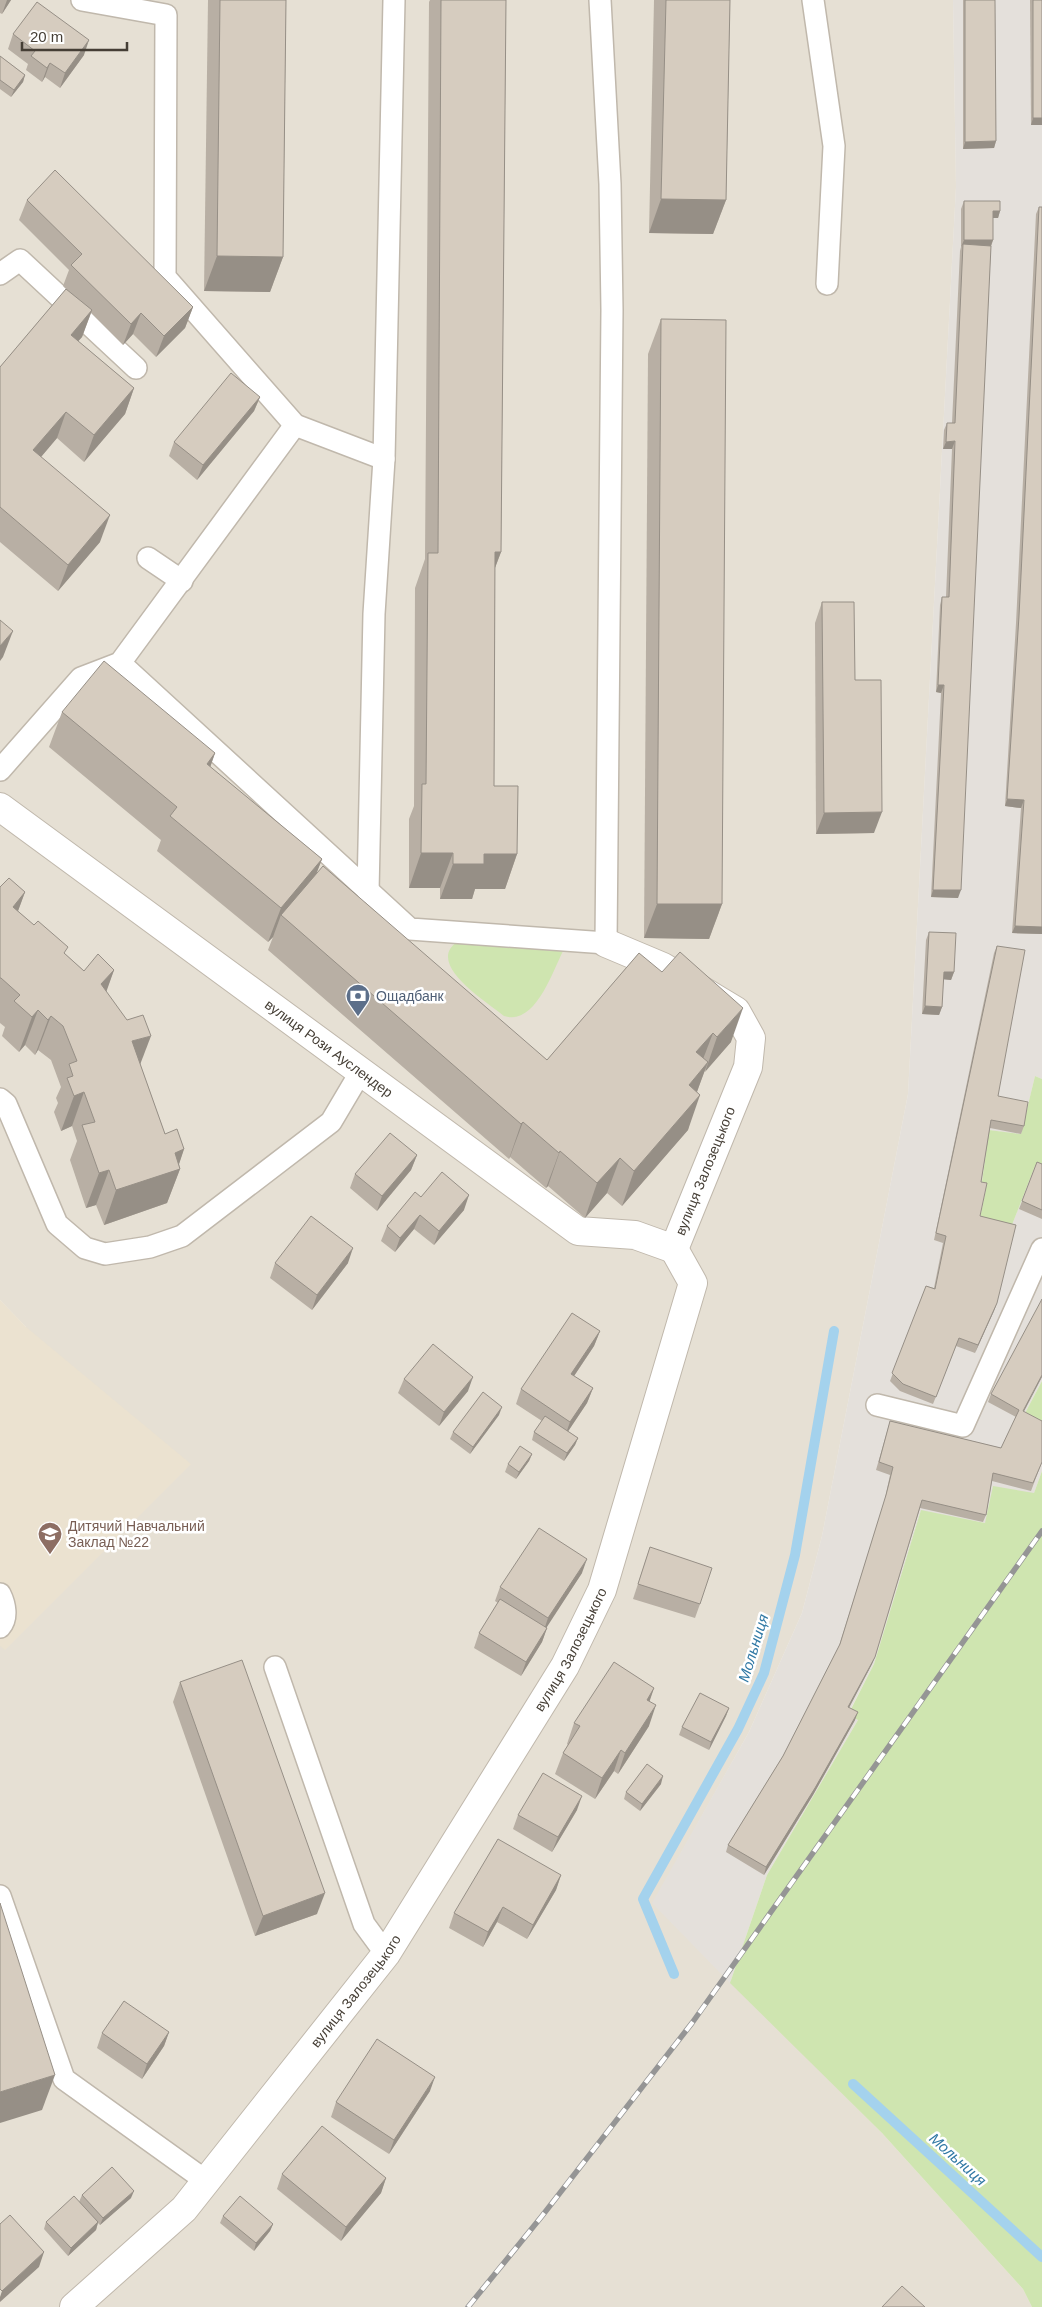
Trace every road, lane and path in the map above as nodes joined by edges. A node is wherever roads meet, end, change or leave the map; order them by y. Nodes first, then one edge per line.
1 (82, 0) edge
2 (394, 0) edge
3 (600, 0) edge
4 (813, 0) edge
5 (166, 8) edge
6 (0, 274) edge
7 (827, 284) dead end
8 (136, 368) dead end
9 (295, 425) junction
10 (384, 459) junction
11 (148, 558) dead end
12 (182, 581) junction
13 (120, 663) junction
14 (0, 770) edge
15 (0, 807) edge
16 (368, 892) junction
17 (606, 943) junction
18 (360, 1073) junction
19 (0, 1099) edge
20 (674, 1249) junction
21 (1042, 1249) edge
22 (877, 1405) dead end
23 (0, 1594) edge
24 (0, 1627) edge
25 (275, 1667) dead end
26 (0, 1896) edge
27 (386, 1954) junction
28 (206, 2181) junction
29 (74, 2307) edge

1 - 5 lane
2 - 10 lane
3 - 17 lane
4 - 7 lane
5 - 9 lane
6 - 8 lane
9 - 10 lane
9 - 12 lane
10 - 16 lane
11 - 12 lane
12 - 13 lane
13 - 14 lane
13 - 16 lane
15 - 18 street, вулиця Рози Ауслендер
16 - 17 lane
17 - 20 street, вулиця Залозецького
18 - 19 lane
18 - 20 street, вулиця Рози Ауслендер
20 - 27 street, вулиця Залозецького
21 - 22 lane
23 - 24 lane
25 - 27 lane
26 - 28 lane
27 - 28 street, вулиця Залозецького
28 - 29 street, вулиця Залозецького

